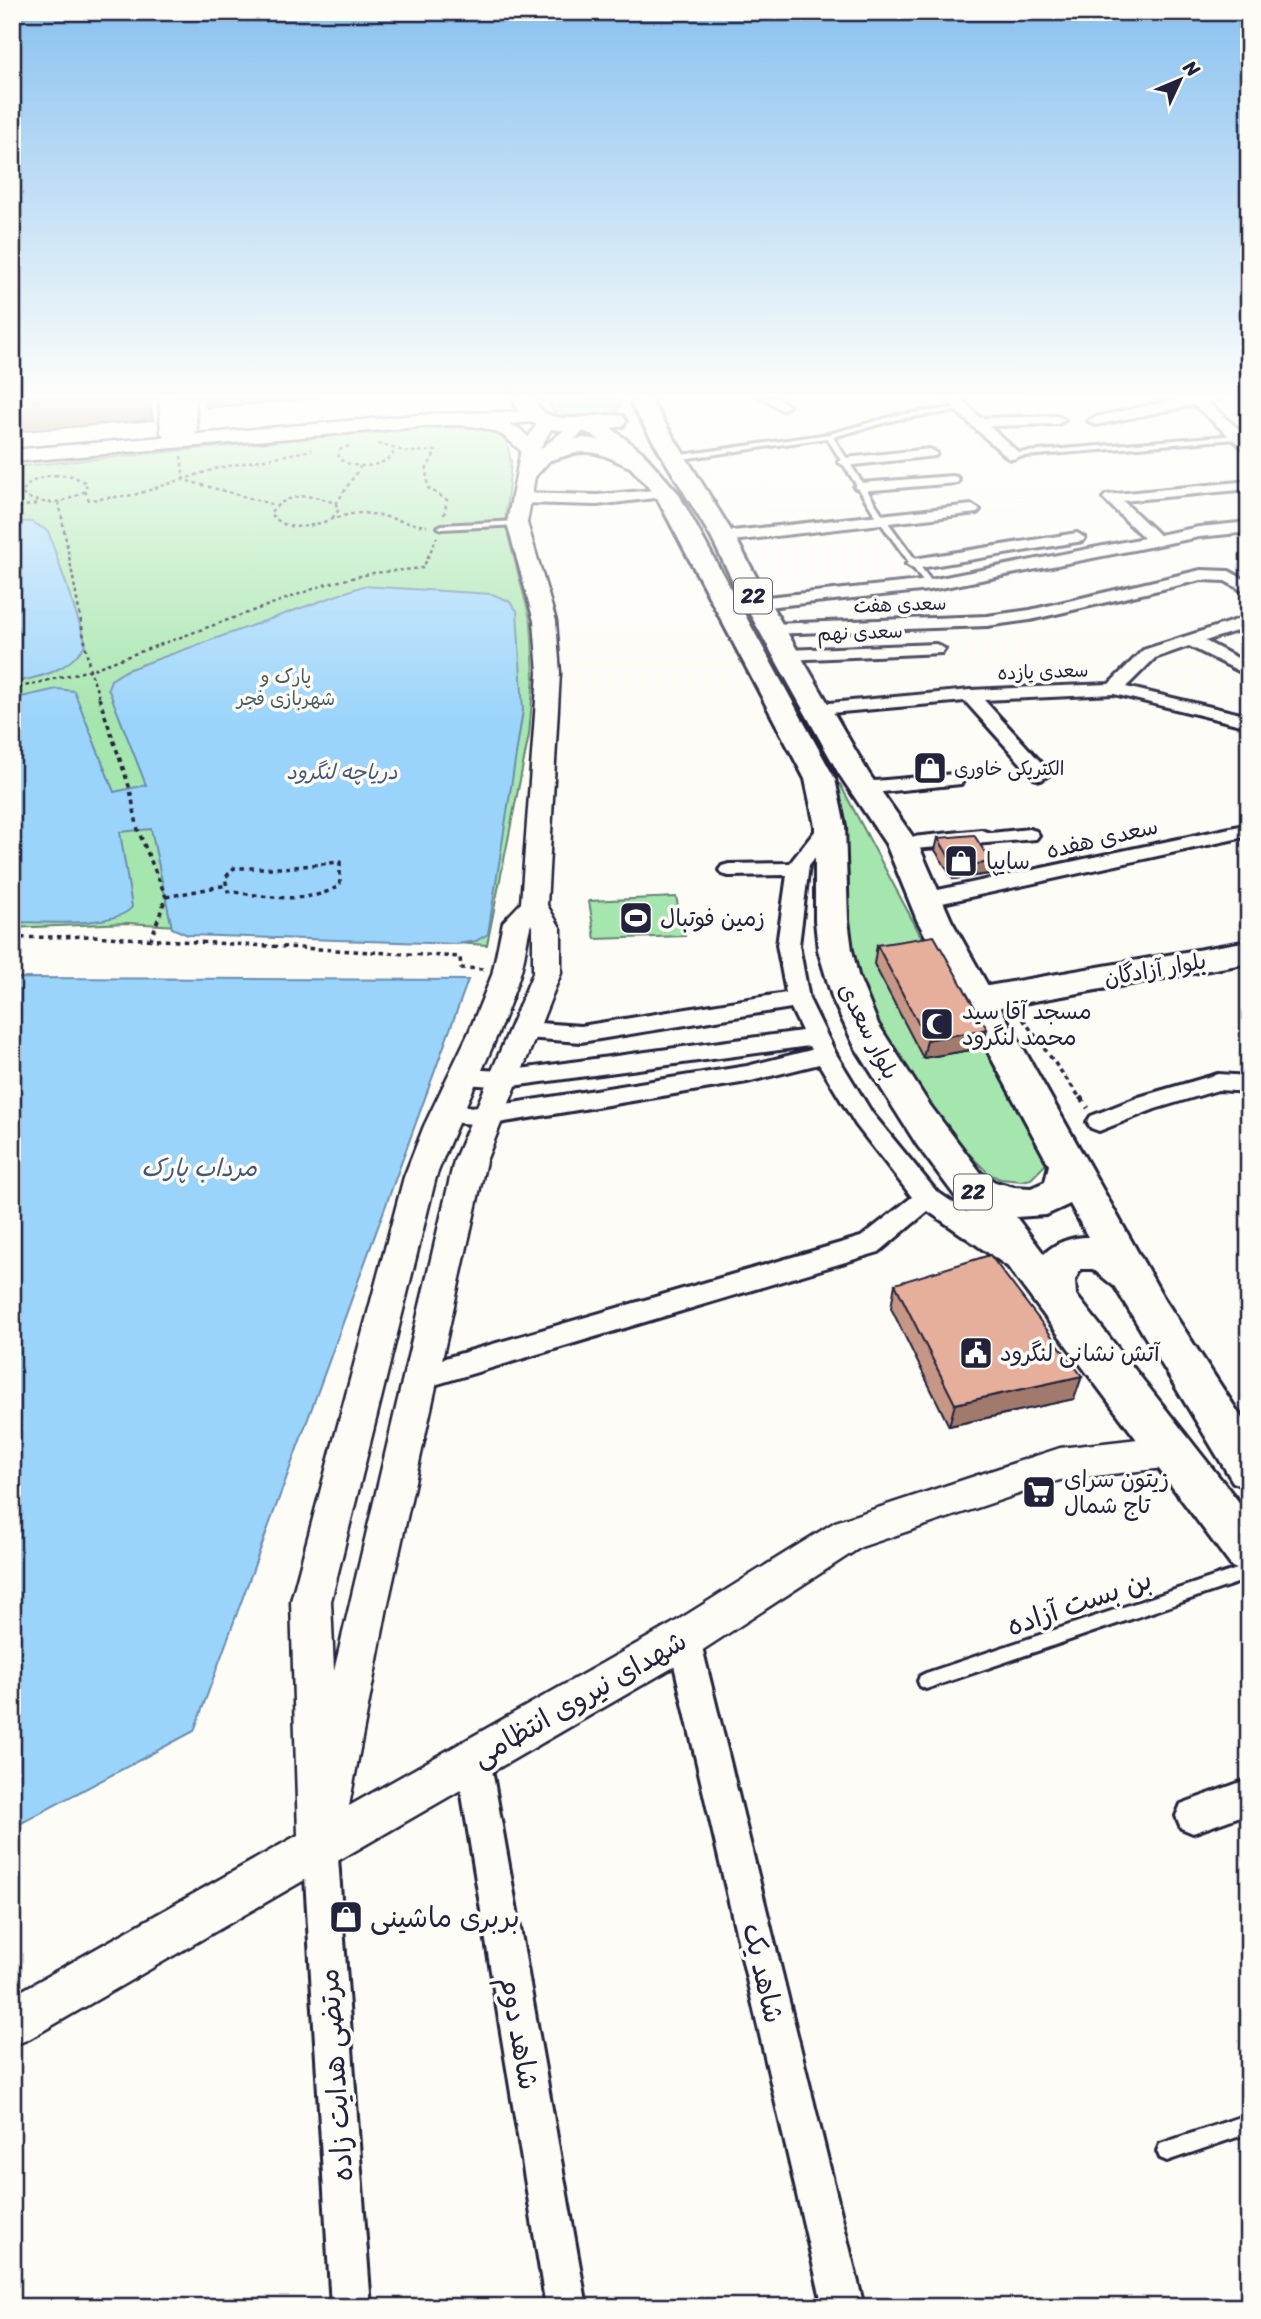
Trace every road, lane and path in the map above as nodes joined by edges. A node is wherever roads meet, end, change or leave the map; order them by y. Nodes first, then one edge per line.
1 (60, 505) edge
2 (275, 505) edge
3 (336, 505) edge
4 (446, 505) edge
5 (520, 505) edge
6 (679, 505) edge
7 (694, 505) edge
8 (873, 505) edge
9 (1119, 505) edge
10 (972, 510) dead end
11 (881, 518) junction
12 (332, 519) junction
13 (517, 523) junction
14 (442, 527) junction
15 (1249, 527) edge
16 (723, 537) junction
17 (1077, 538) dead end
18 (1156, 541) junction
19 (914, 564) junction
20 (930, 586) junction
21 (1249, 589) edge
22 (757, 603) junction
23 (1249, 621) edge
24 (771, 629) junction
25 (1192, 640) junction
26 (936, 649) dead end
27 (786, 655) junction
28 (90, 670) junction
29 (1249, 671) edge
30 (12, 689) edge
31 (1114, 689) junction
32 (970, 695) junction
33 (819, 709) junction
34 (1249, 722) edge
35 (1041, 774) dead end
36 (954, 780) dead end
37 (863, 788) junction
38 (830, 825) junction
39 (1249, 830) edge
40 (1029, 835) dead end
41 (902, 844) junction
42 (798, 869) junction
43 (729, 870) dead end
44 (227, 885) junction
45 (166, 897) junction
46 (924, 900) junction
47 (534, 905) junction
48 (12, 939) edge
49 (151, 939) junction
50 (1249, 953) edge
51 (1249, 973) edge
52 (506, 975) junction
53 (798, 999) junction
54 (993, 1006) junction
55 (525, 1030) junction
56 (820, 1046) junction
57 (461, 1077) junction
58 (505, 1079) junction
59 (1249, 1084) edge
60 (444, 1115) junction
61 (487, 1116) junction
62 (1099, 1122) joint
63 (1069, 1162) junction
64 (966, 1183) junction
65 (927, 1198) junction
66 (1132, 1278) junction
67 (1046, 1286) junction
68 (421, 1377) junction
69 (1242, 1447) edge
70 (1174, 1451) junction
71 (1249, 1552) edge
72 (1249, 1572) edge
73 (684, 1639) junction
74 (926, 1681) dead end
75 (473, 1758) junction
76 (1249, 1796) edge
77 (1194, 1816) dead end
78 (320, 1844) junction
79 (12, 2022) edge
80 (1249, 2123) edge
81 (1167, 2151) dead end
82 (351, 2307) edge
83 (567, 2307) edge
84 (844, 2307) edge

1 - 28 path
2 - 12 path
3 - 12 path
4 - 14 path
5 - 13 street
6 - 38 main road, بلوار سعدی / 22
7 - 16 main road, بلوار سعدی / 22
8 - 11 lane
9 - 18 street
10 - 11 street
11 - 16 street
11 - 19 lane
12 - 14 path
13 - 14 lane
13 - 47 street
14 - 28 path
15 - 18 street
16 - 22 main road, بلوار سعدی / 22
17 - 19 street
18 - 20 street
19 - 20 lane
20 - 22 street
21 - 24 street, سعدی هفت
22 - 24 main road, بلوار سعدی / 22
23 - 25 street, سعدی یازده
24 - 27 main road, بلوار سعدی / 22
25 - 29 street
25 - 31 street, سعدی یازده
26 - 27 street, سعدی نهم
27 - 33 main road, بلوار سعدی / 22
28 - 30 path
28 - 45 path
31 - 32 street, سعدی یازده
31 - 34 street
32 - 33 street, سعدی یازده
32 - 35 street
33 - 37 main road, بلوار سعدی / 22
36 - 37 street
37 - 41 main road, بلوار سعدی / 22
38 - 42 street
38 - 64 main road, بلوار سعدی / 22
39 - 46 street, سعدی هفده
40 - 41 street
41 - 46 main road, بلوار سعدی / 22
42 - 43 street
42 - 53 street
44 - 44 path
44 - 45 path
45 - 49 path
46 - 54 main road, بلوار سعدی / 22
47 - 52 street
47 - 55 street
48 - 49 path
49 - 52 path
50 - 54 main road, بلوار آزادگان
51 - 54 main road, بلوار آزادگان
52 - 57 street
53 - 55 street
53 - 56 street
54 - 62 path
54 - 63 main road, بلوار سعدی / 22
55 - 58 street
56 - 58 street
56 - 61 street
56 - 65 street
57 - 58 street
57 - 60 street
58 - 61 street
59 - 62 street
60 - 61 street
60 - 78 street
61 - 68 street
63 - 64 main road
63 - 66 main road, بلوار سعدی / 22
64 - 67 main road, بلوار سعدی / 22
65 - 67 street
65 - 68 street
66 - 67 main road
66 - 69 main road, بلوار سعدی / 22
67 - 70 main road, بلوار سعدی / 22
68 - 78 street
70 - 71 main road, بلوار سعدی / 22
70 - 73 street, شهدای نیروی انتظامی
72 - 74 lane, بن بست آزاده
73 - 75 street, شهدای نیروی انتظامی
73 - 84 street, شاهد یک
75 - 78 street, شهدای نیروی انتظامی
75 - 83 street, شاهد دوم
76 - 77 street
78 - 79 street, شهدای نیروی انتظامی
78 - 82 street, مرتضی هدایت زاده
80 - 81 lane

